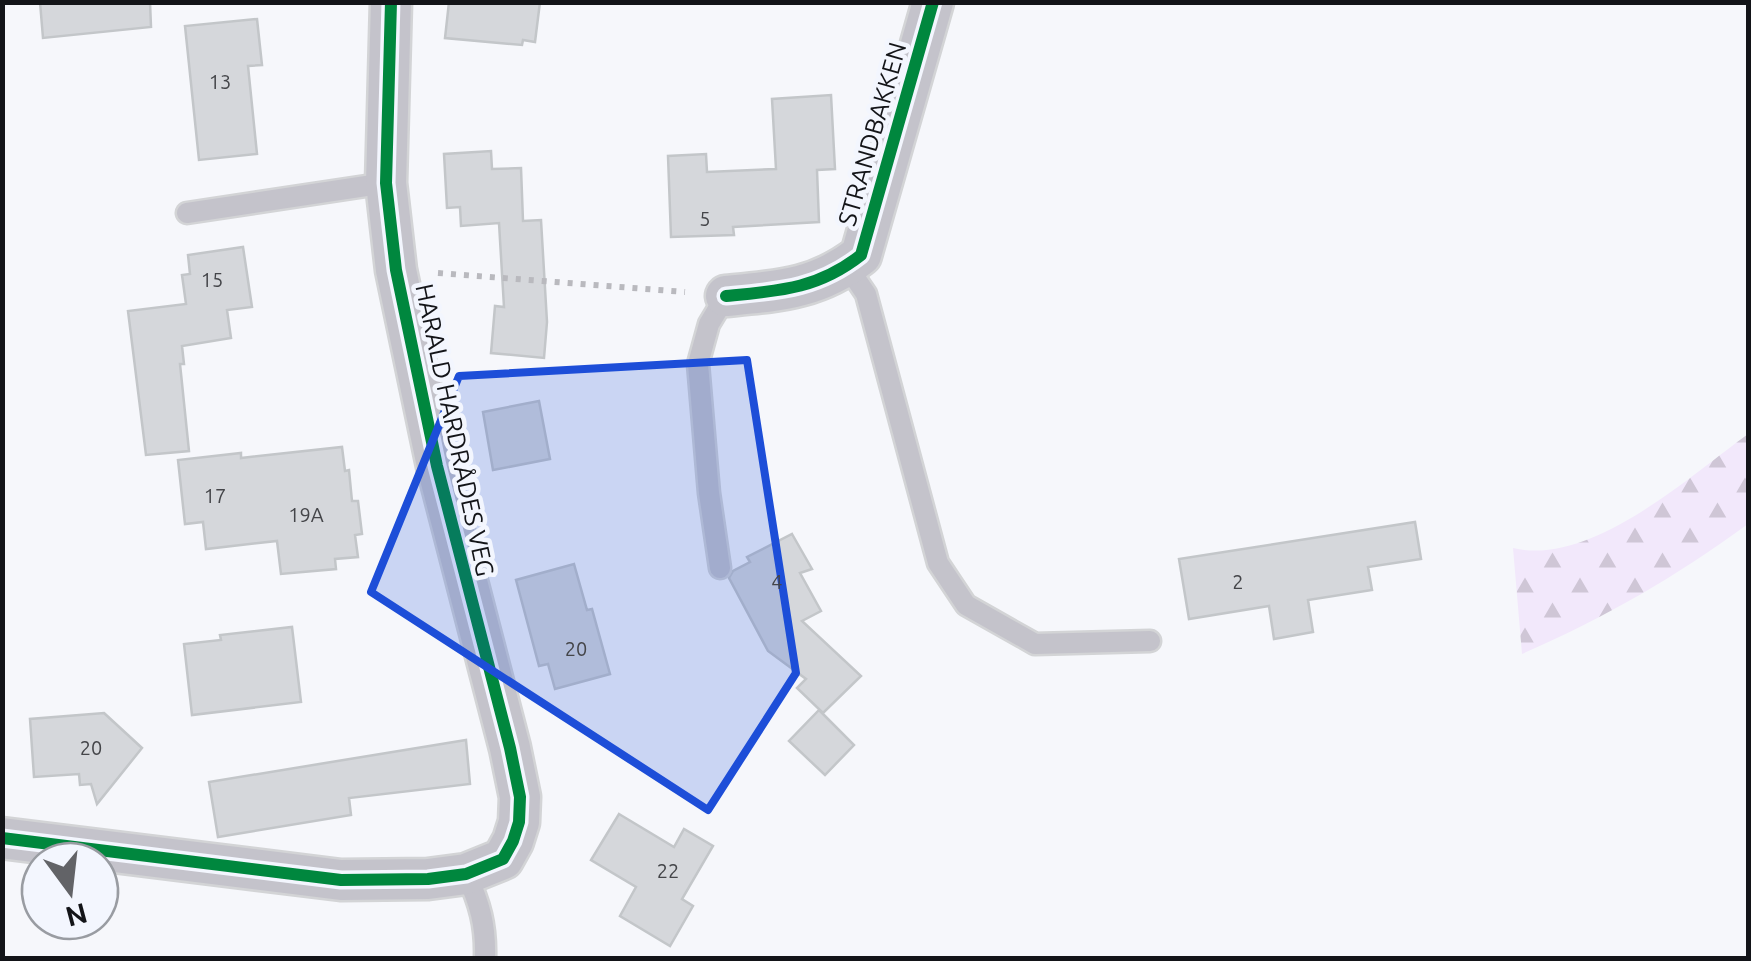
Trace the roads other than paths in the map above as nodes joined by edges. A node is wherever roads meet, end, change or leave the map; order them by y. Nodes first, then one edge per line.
1 (391, 2) edge
2 (933, 2) edge
3 (386, 183) junction
4 (187, 213) dead end
5 (847, 266) junction
6 (726, 296) joint
7 (720, 568) dead end
8 (1150, 641) dead end
9 (2, 838) edge
10 (466, 874) junction
11 (485, 958) edge

1 - 3 street, HARALD HARDRÅDES VEG
2 - 5 street, STRANDBAKKEN
3 - 4 lane
3 - 10 street, HARALD HARDRÅDES VEG
5 - 6 street
5 - 8 lane
6 - 7 lane
9 - 10 street
10 - 11 lane

